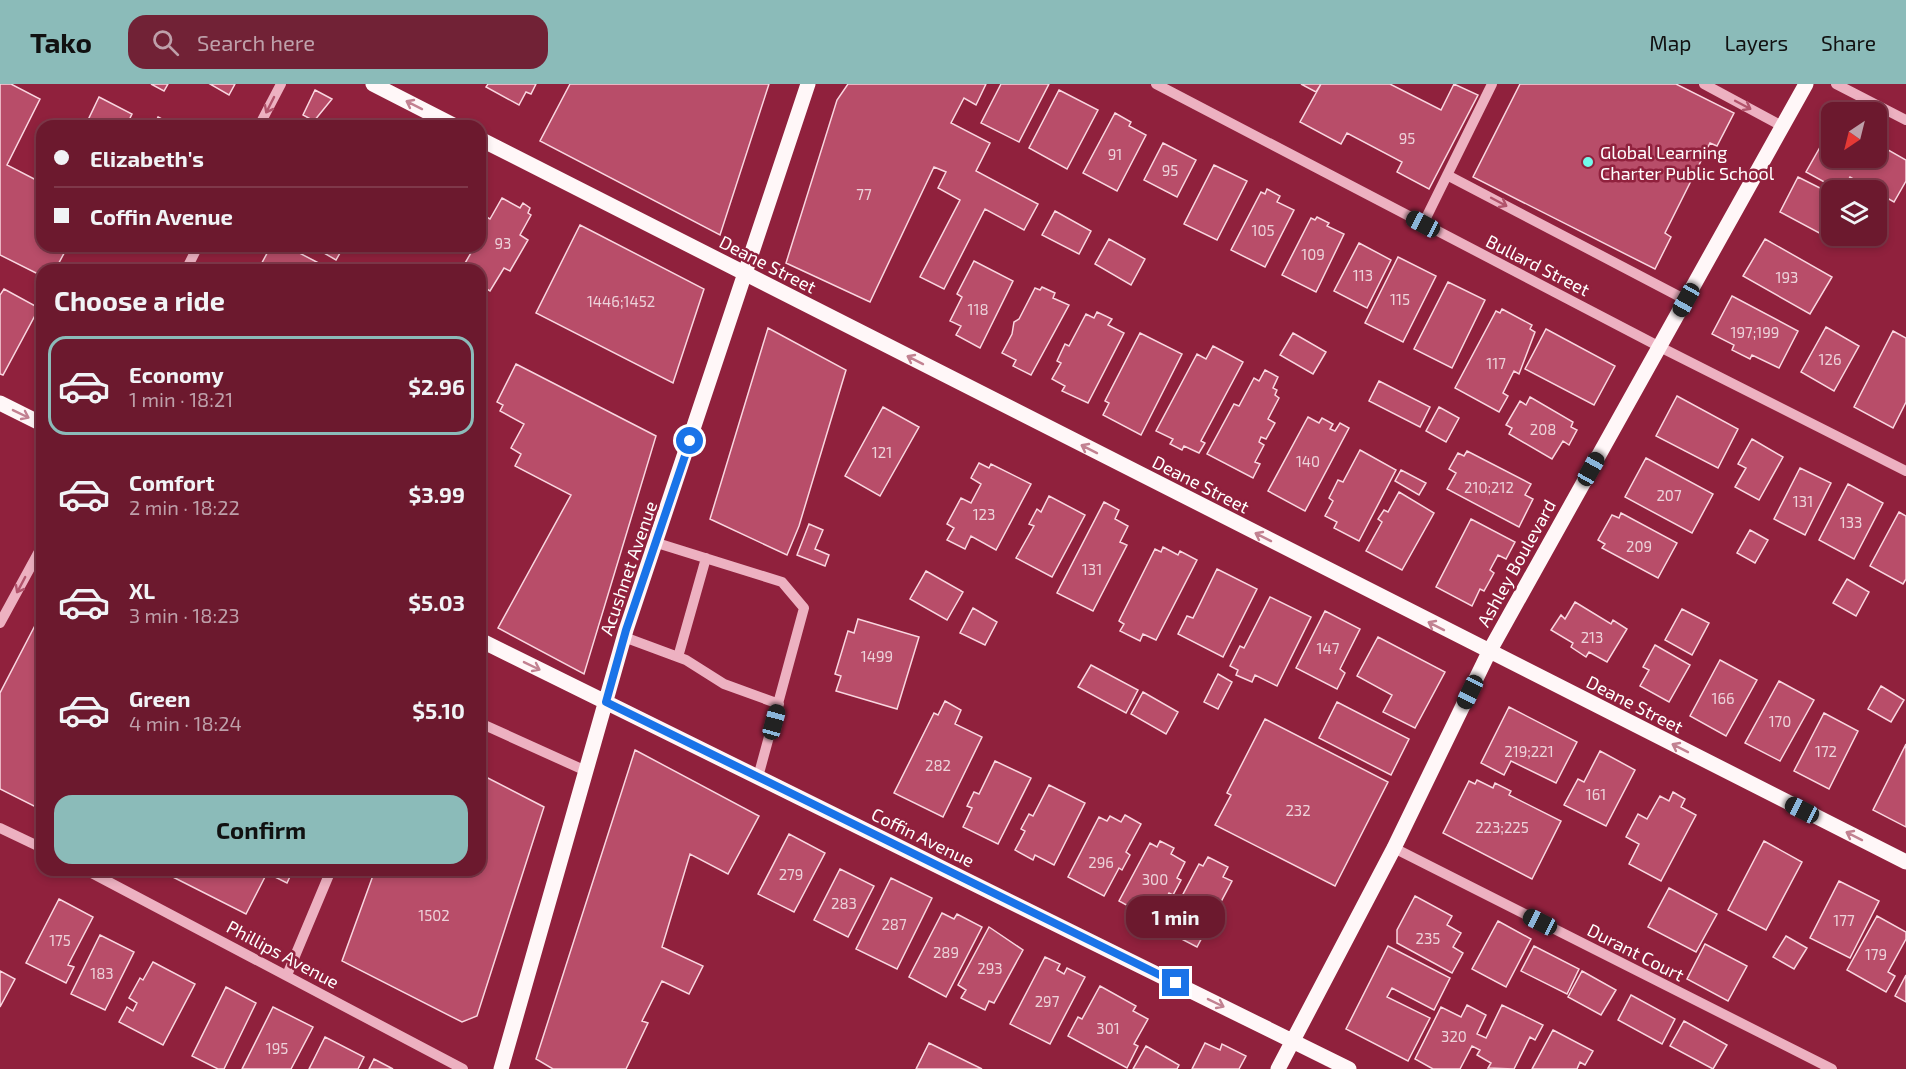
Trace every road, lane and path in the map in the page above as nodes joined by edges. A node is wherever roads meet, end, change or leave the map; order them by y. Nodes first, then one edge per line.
1 (281, 84) edge
2 (373, 84) edge
3 (808, 84) edge
4 (1155, 84) edge
5 (1492, 84) edge
6 (1704, 84) edge
7 (1806, 84) edge
8 (1836, 84) edge
9 (262, 120) edge
10 (443, 120) edge
11 (1906, 120) edge
12 (1782, 126) junction
13 (486, 142) edge
14 (1447, 175) junction
15 (1423, 224) junction
16 (744, 273) junction
17 (1686, 300) junction
18 (1660, 347) junction
19 (0, 403) edge
20 (36, 421) edge
21 (1906, 471) edge
22 (657, 543) junction
23 (36, 557) edge
24 (706, 558) junction
25 (0, 623) edge
26 (624, 637) junction
27 (486, 643) edge
28 (1489, 652) junction
29 (678, 657) junction
30 (606, 702) junction
31 (779, 704) junction
32 (486, 726) edge
33 (586, 771) junction
34 (759, 777) junction
35 (0, 828) edge
36 (36, 845) edge
37 (1394, 848) junction
38 (1906, 862) edge
39 (97, 876) edge
40 (328, 876) edge
41 (287, 975) junction
42 (1292, 1041) junction
43 (463, 1069) edge
44 (501, 1069) edge
45 (1278, 1069) edge
46 (1349, 1069) edge
47 (1832, 1069) edge

1 -> 9 street
10 -> 2 main road
3 - 16 main road, Acushnet Avenue
4 - 15 street, Bullard Street
5 - 14 street
6 -> 12 street
7 - 12 main road, Ashley Boulevard
8 - 11 street
12 - 17 main road, Ashley Boulevard
13 - 16 main road, Deane Street
14 - 15 street
14 -> 17 street
15 - 18 street, Bullard Street
16 - 22 main road, Acushnet Avenue
28 -> 16 main road, Deane Street
17 - 18 main road, Ashley Boulevard
18 - 21 street, Bullard Street
18 - 28 main road, Ashley Boulevard
19 -> 20 main road
22 - 24 street
22 - 26 main road, Acushnet Avenue
23 -> 25 street
24 - 29 street
24 - 31 street
26 - 29 street
26 - 30 main road, Acushnet Avenue
27 -> 30 main road, Coffin Avenue
28 - 37 main road, Ashley Boulevard
38 -> 28 main road, Deane Street
29 - 31 street
30 - 33 main road, Acushnet Avenue
30 - 34 main road, Coffin Avenue
31 - 34 street
32 - 33 street
33 - 44 main road, Acushnet Avenue
34 -> 42 main road, Coffin Avenue
35 - 36 street
37 - 42 main road, Ashley Boulevard
37 - 47 street, Durant Court
39 - 41 street, Phillips Avenue
40 - 41 street
41 - 43 street, Phillips Avenue
42 - 45 main road, Ashley Boulevard
42 - 46 main road, Coffin Avenue

